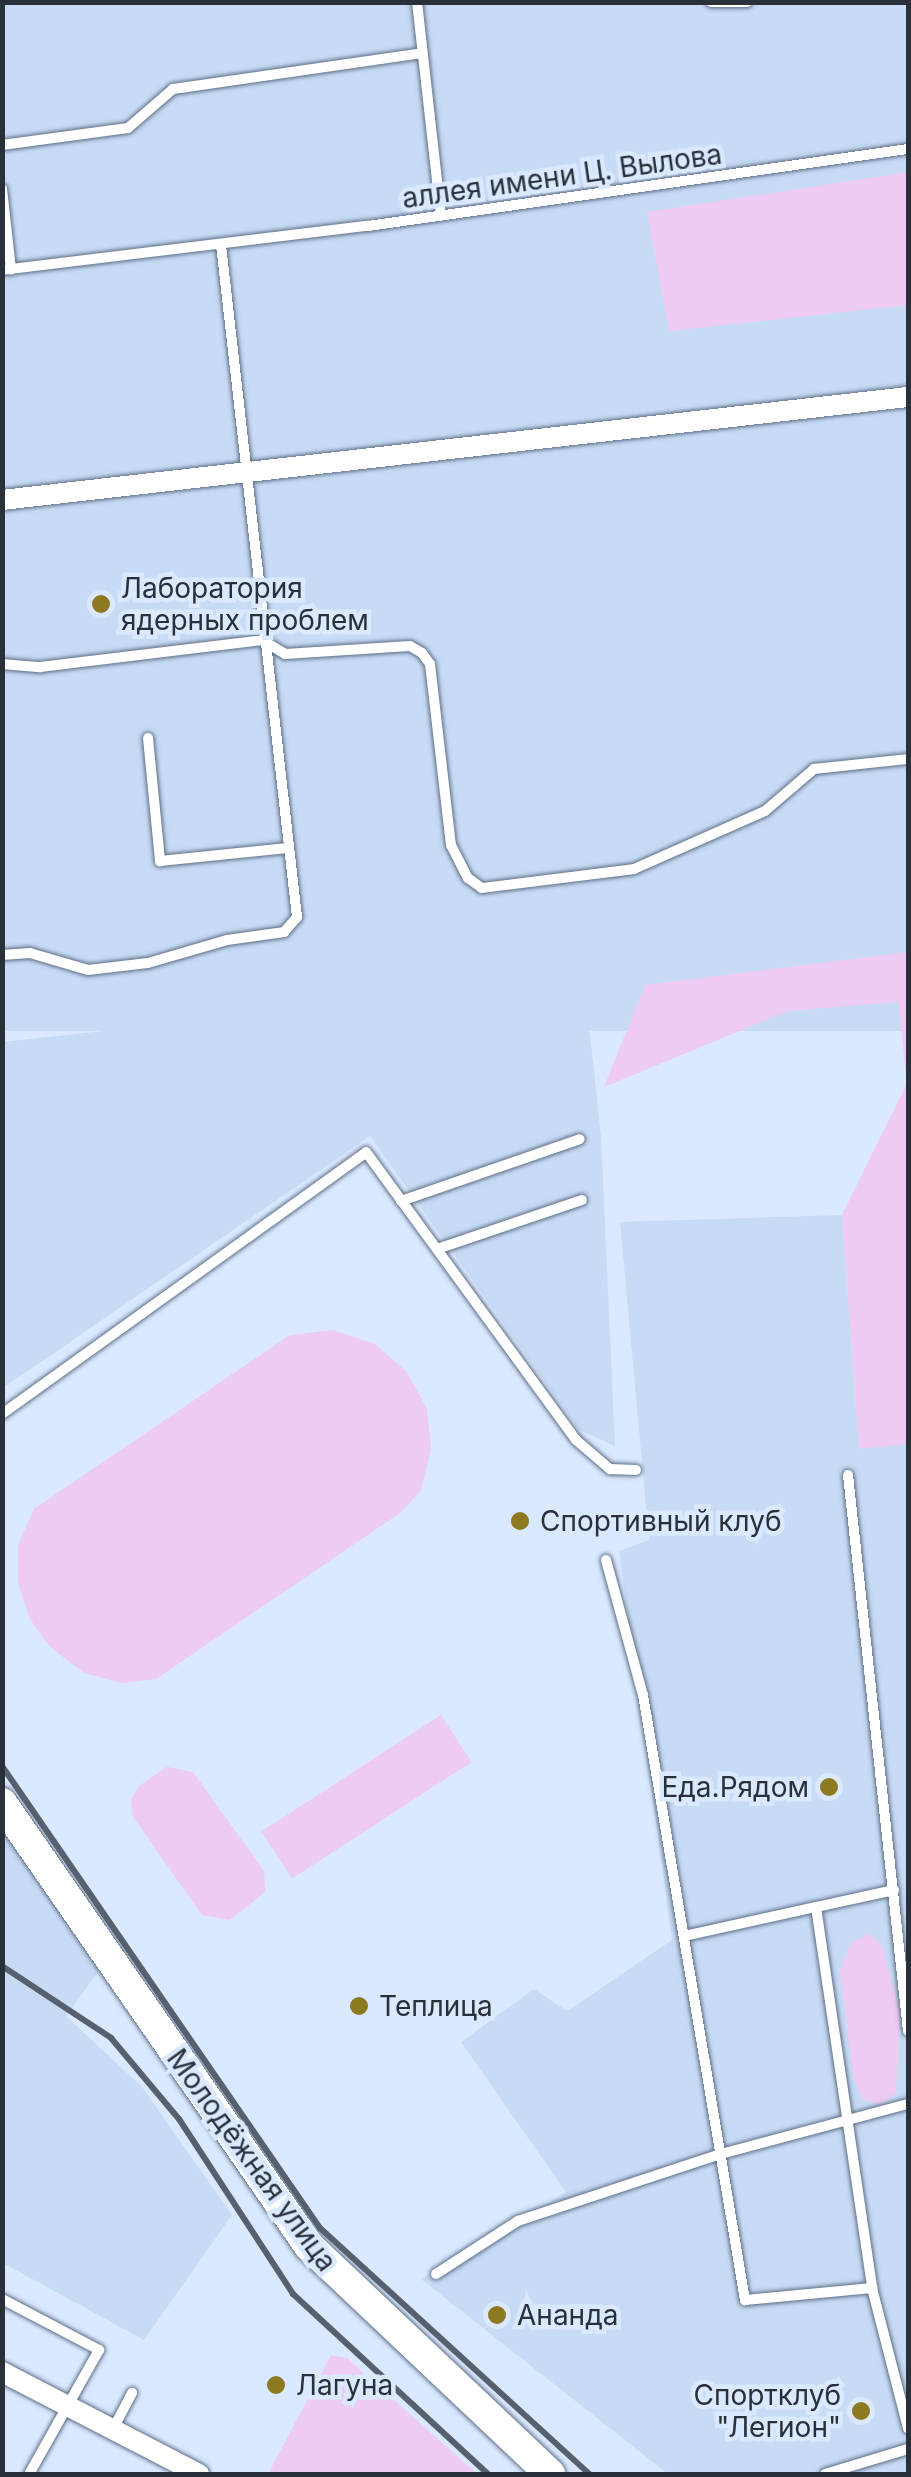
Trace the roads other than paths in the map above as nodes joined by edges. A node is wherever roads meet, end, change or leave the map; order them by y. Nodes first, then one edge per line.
1 (417, 2) edge
2 (711, 2) edge
3 (747, 2) edge
4 (422, 53) junction
5 (2, 145) edge
6 (908, 148) edge
7 (2, 190) edge
8 (441, 216) junction
9 (221, 245) junction
10 (7, 270) edge
11 (908, 397) edge
12 (244, 476) junction
13 (2, 500) edge
14 (262, 640) junction
15 (2, 664) edge
16 (148, 738) dead end
17 (908, 759) edge
18 (287, 848) junction
19 (2, 955) edge
20 (580, 1139) dead end
21 (582, 1200) dead end
22 (401, 1201) junction
23 (436, 1249) junction
24 (2, 1414) edge
25 (636, 1470) dead end
26 (848, 1475) dead end
27 (606, 1560) dead end
28 (2, 1803) edge
29 (894, 1890) junction
30 (816, 1907) junction
31 (684, 1936) junction
32 (907, 2005) edge
33 (908, 2030) edge
34 (908, 2104) edge
35 (846, 2126) junction
36 (721, 2154) junction
37 (436, 2274) dead end
38 (872, 2288) junction
39 (2, 2299) edge
40 (2, 2372) edge
41 (132, 2392) dead end
42 (67, 2406) junction
43 (908, 2428) edge
44 (113, 2430) junction
45 (908, 2449) edge
46 (28, 2474) edge
47 (200, 2474) edge
48 (550, 2474) edge
49 (825, 2474) edge

1 - 4 lane
2 - 3 lane
4 - 5 lane
4 - 8 lane
6 - 8 lane, аллея имени Ц. Вылова
7 - 10 lane
8 - 9 lane, аллея имени Ц. Вылова
9 - 10 lane, аллея имени Ц. Вылова
9 - 12 lane
11 - 12 street
12 - 13 street
12 - 14 lane
14 - 15 lane
14 - 17 lane
14 - 18 lane
16 - 18 lane
18 - 19 lane
20 - 22 lane
21 - 23 lane
22 - 23 lane
22 - 24 lane
23 - 25 lane
26 - 29 lane
27 - 31 lane
28 - 48 main road, Молодёжная улица
29 - 30 lane
29 - 32 lane
30 - 31 lane
30 - 35 lane
31 - 36 lane
32 - 33 lane
34 - 35 lane
35 - 36 lane
35 - 38 lane
36 - 37 lane
36 - 38 lane
38 - 43 lane
39 - 42 lane
40 - 42 street
41 - 44 lane
42 - 44 street
42 - 46 lane
44 - 47 street
45 - 49 lane

